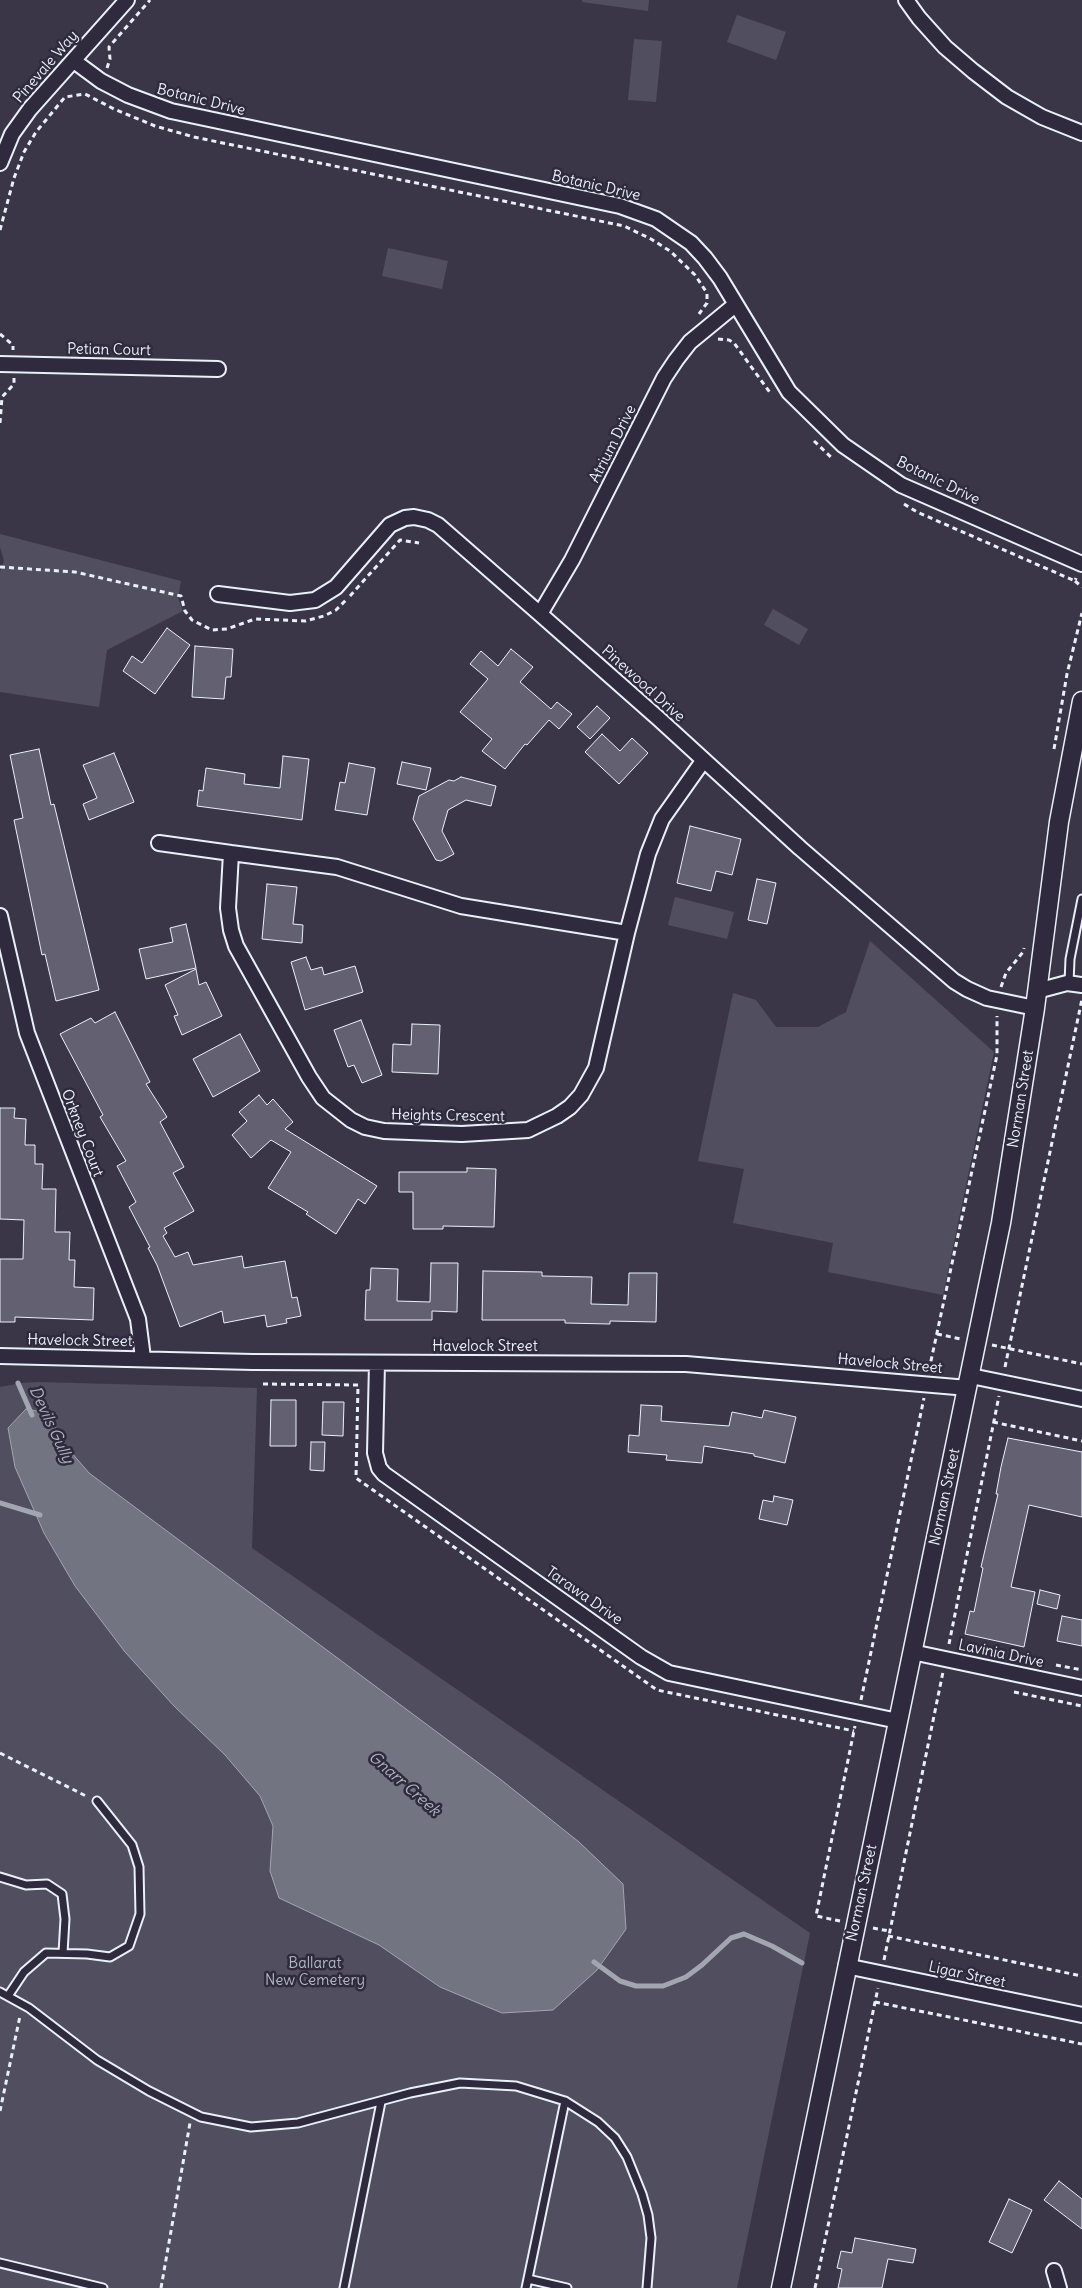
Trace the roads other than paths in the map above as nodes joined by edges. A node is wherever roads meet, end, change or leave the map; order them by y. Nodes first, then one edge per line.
1 (127, 0) edge
2 (906, 0) edge
3 (74, 61) junction
4 (1082, 133) edge
5 (0, 163) edge
6 (735, 305) junction
7 (7, 364) edge
8 (218, 369) dead end
9 (1082, 564) edge
10 (218, 594) dead end
11 (540, 614) junction
12 (1082, 701) edge
13 (703, 761) junction
14 (159, 844) dead end
15 (231, 853) junction
16 (1082, 898) edge
17 (0, 916) edge
18 (626, 933) junction
19 (1075, 984) edge
20 (1036, 1000) junction
21 (0, 1356) edge
22 (143, 1358) junction
23 (377, 1363) junction
24 (970, 1382) junction
25 (1082, 1399) edge
26 (912, 1652) junction
27 (1082, 1688) edge
28 (898, 1721) junction
29 (97, 1801) road end
30 (0, 1877) edge
31 (63, 1953) junction
32 (846, 1966) junction
33 (0, 1992) edge
34 (8, 1996) junction
35 (1082, 2015) edge
36 (565, 2101) junction
37 (381, 2102) junction
38 (0, 2263) edge
39 (1054, 2271) dead end
40 (528, 2280) junction
41 (103, 2288) edge
42 (344, 2288) edge
43 (526, 2288) edge
44 (567, 2288) edge
45 (647, 2288) edge
46 (781, 2288) edge
47 (1059, 2288) edge

1 - 3 street, Pinevale Way
2 - 4 street
3 - 5 street, Pinevale Way
3 - 6 street, Botanic Drive
6 - 9 street, Botanic Drive
6 - 11 street, Atrium Drive
7 - 8 street, Petian Court
10 - 11 street, Pinewood Drive
11 - 13 street, Pinewood Drive
12 - 20 street, Norman Street
13 - 18 street, Heights Crescent
13 - 20 street, Pinewood Drive
14 - 15 street
15 - 18 street
15 - 18 street, Heights Crescent
16 - 19 lane
17 - 22 street, Orkney Court
19 - 20 street
20 - 24 street, Norman Street
21 - 22 street, Havelock Street
22 - 23 street, Havelock Street
23 - 24 street, Havelock Street
23 - 28 street, Tarawa Drive
24 - 25 street, Havelock Street
24 - 26 street, Norman Street
26 - 27 street, Lavinia Drive
26 - 28 street, Norman Street
28 - 32 street, Norman Street
29 - 31 lane
30 - 31 lane
31 - 34 lane
32 - 35 street, Ligar Street
32 - 46 street, Norman Street
33 - 34 lane
34 - 37 lane
36 - 37 lane
36 - 40 lane
36 - 45 lane
37 - 42 lane
38 - 41 lane
39 - 47 street
40 - 43 lane
40 - 44 lane

